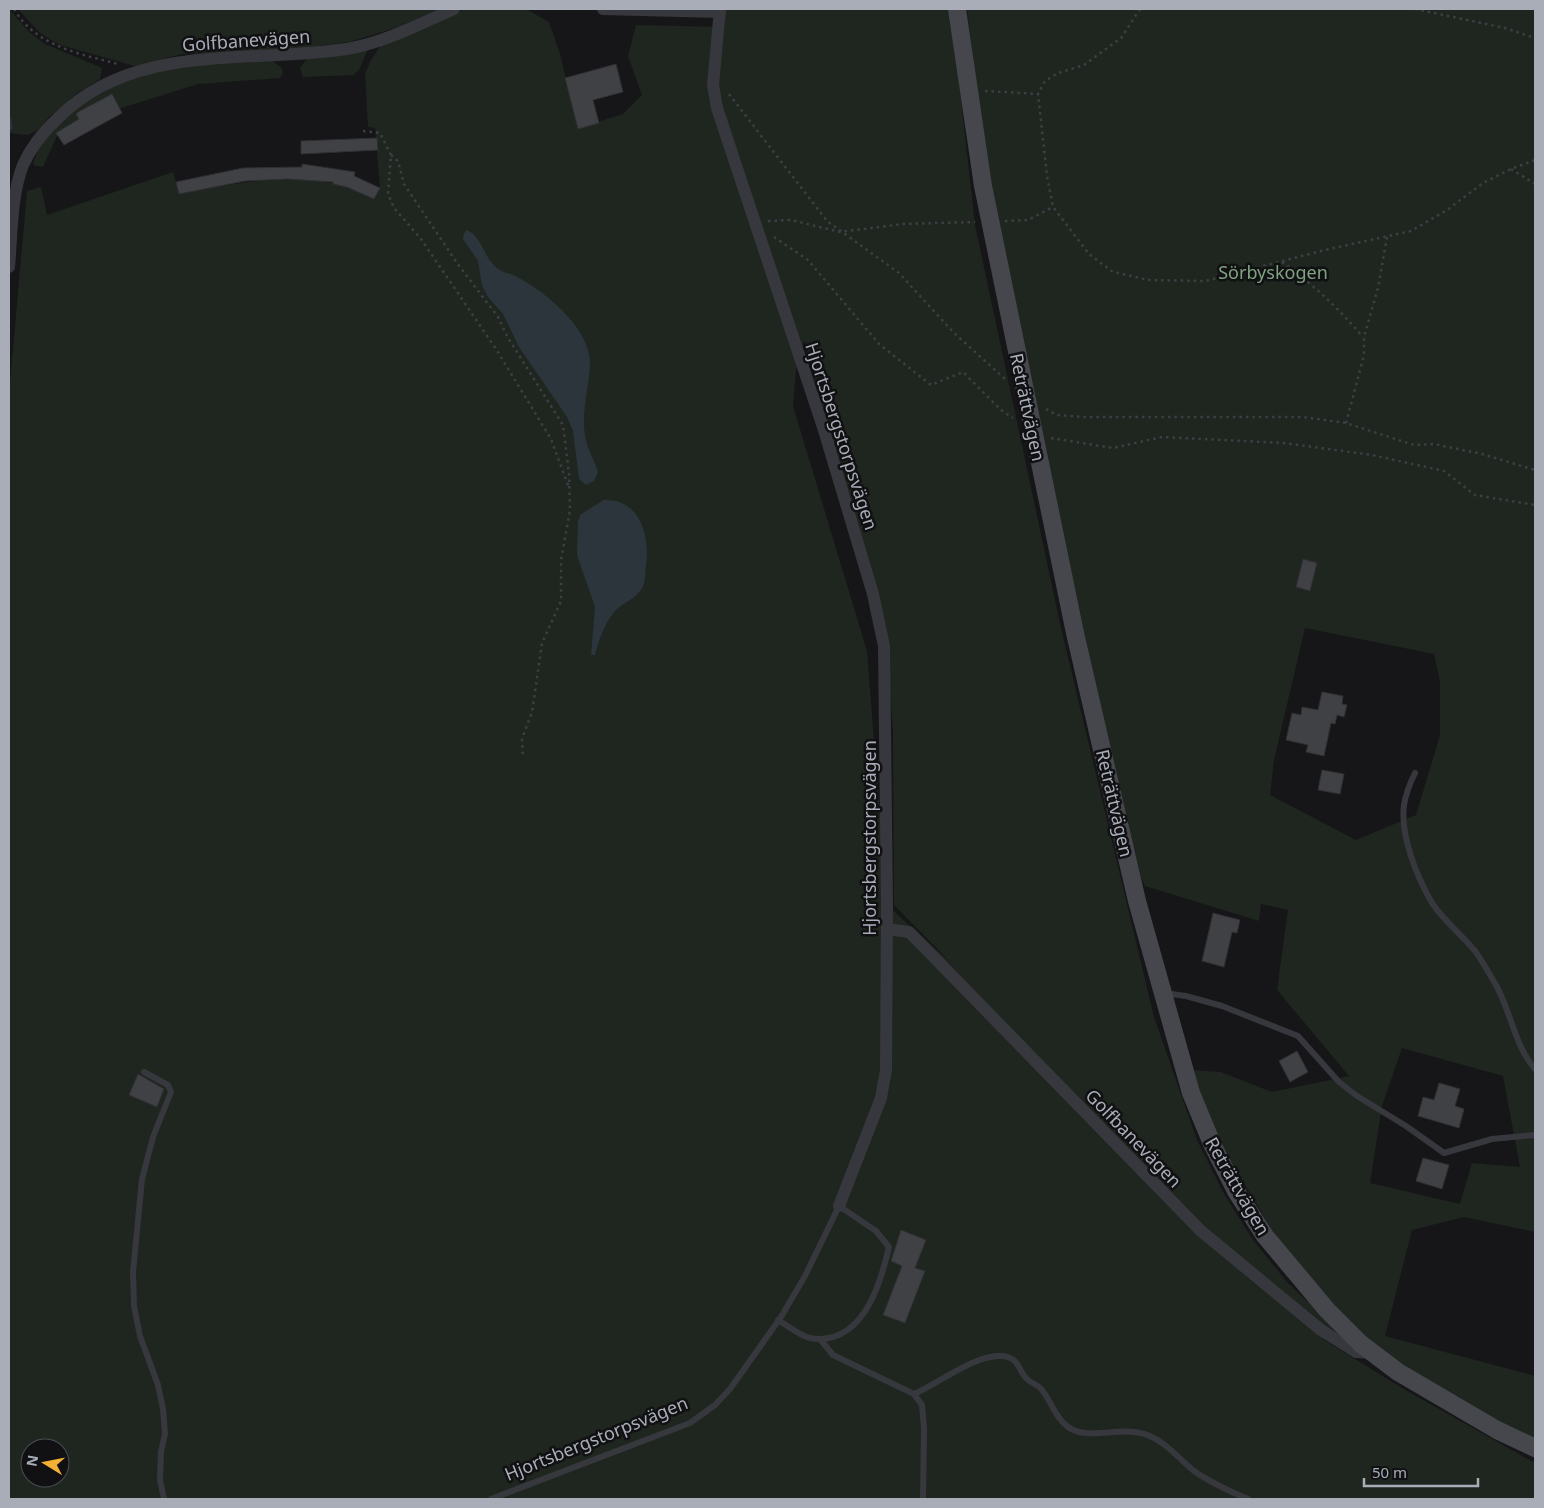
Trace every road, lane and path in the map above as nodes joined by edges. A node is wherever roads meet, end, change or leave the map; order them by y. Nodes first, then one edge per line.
1 (14, 9) edge
2 (454, 9) edge
3 (603, 9) edge
4 (957, 9) edge
5 (1140, 9) edge
6 (1414, 9) edge
7 (720, 10) edge
8 (1535, 38) edge
9 (141, 71) junction
10 (713, 74) junction
11 (968, 91) junction
12 (1038, 94) junction
13 (363, 131) dead end
14 (391, 156) junction
15 (1535, 160) edge
16 (1511, 169) junction
17 (1535, 184) edge
18 (1053, 207) junction
19 (990, 222) junction
20 (756, 226) junction
21 (840, 232) junction
22 (1387, 238) junction
23 (1282, 262) junction
24 (9, 267) edge
25 (1364, 337) junction
26 (1026, 397) junction
27 (1346, 423) junction
28 (1032, 431) junction
29 (1535, 470) edge
30 (570, 490) junction
31 (1535, 505) edge
32 (523, 758) dead end
33 (1415, 773) dead end
34 (887, 929) junction
35 (1162, 993) junction
36 (1535, 1069) edge
37 (144, 1072) dead end
38 (1535, 1135) edge
39 (839, 1206) junction
40 (778, 1320) junction
41 (820, 1340) junction
42 (1373, 1353) junction
43 (914, 1394) junction
44 (1535, 1448) edge
45 (164, 1499) edge
46 (491, 1499) edge
47 (923, 1499) edge
48 (1248, 1499) edge

1 - 9 path
2 - 9 street, Golfbanevägen
3 - 7 street
4 - 11 street, Reträttvägen
5 - 12 path
6 - 8 path
7 - 10 street, Hjortsbergstorpsvägen
9 - 24 street, Golfbanevägen
10 - 20 street, Hjortsbergstorpsvägen
10 - 21 path
11 - 12 path
11 - 19 street, Reträttvägen
12 - 18 path
13 - 14 path
14 - 30 path
14 - 30 path
15 - 16 path
16 - 17 path
16 - 22 path
18 - 19 path
18 - 23 path
19 - 21 path
19 - 26 street, Reträttvägen
20 - 21 path
20 - 28 path
20 - 34 street, Hjortsbergstorpsvägen
21 - 26 path
22 - 23 path
22 - 25 path
23 - 25 path
25 - 27 path
26 - 27 path
26 - 28 street, Reträttvägen
27 - 29 path
28 - 31 path
28 - 35 street, Reträttvägen
30 - 32 path
33 - 36 lane
34 - 39 street, Hjortsbergstorpsvägen
34 - 42 street, Golfbanevägen
35 - 38 lane
35 - 42 street, Reträttvägen
37 - 45 lane
39 - 40 lane, Hjortsbergstorpsvägen
39 - 41 lane
40 - 41 lane
40 - 46 lane, Hjortsbergstorpsvägen
41 - 43 lane
42 - 44 street, Reträttvägen
43 - 47 lane
43 - 48 lane

